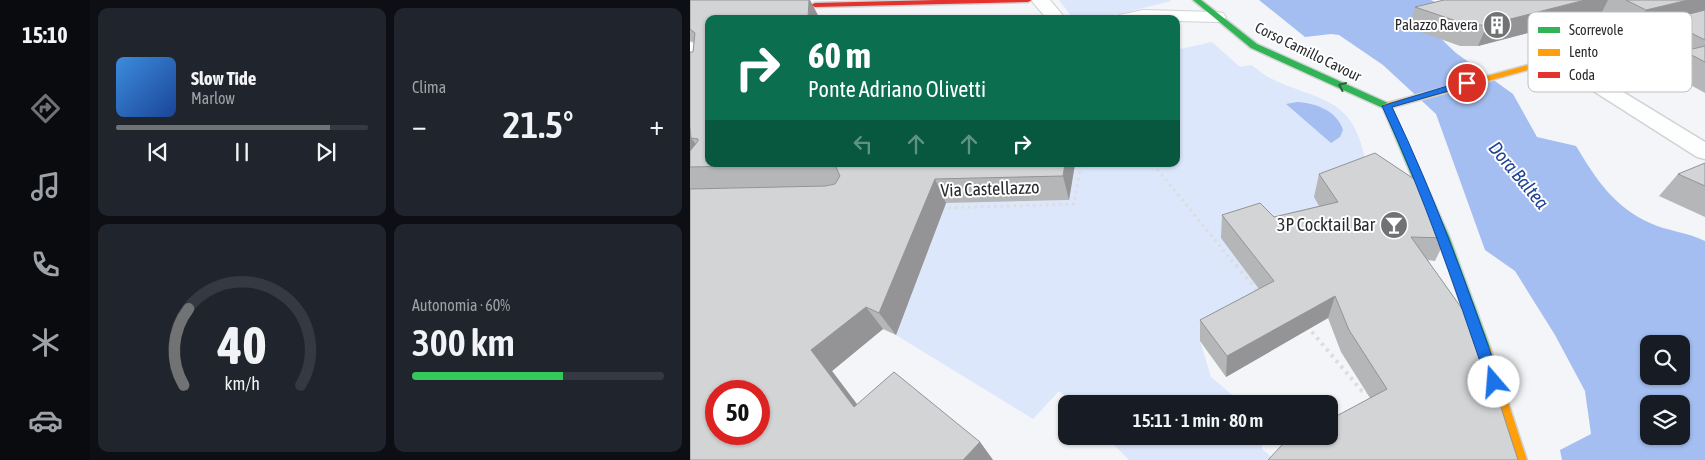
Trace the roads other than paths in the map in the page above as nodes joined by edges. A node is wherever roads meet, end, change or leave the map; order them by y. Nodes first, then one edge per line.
1 (1028, 0) edge
2 (1040, 0) edge
3 (1197, 0) edge
4 (813, 8) edge
5 (1053, 15) edge
6 (1180, 16) edge
7 (1217, 18) junction
8 (1705, 19) edge
9 (1692, 23) edge
10 (690, 48) edge
11 (705, 64) edge
12 (1528, 67) edge
13 (1609, 92) edge
14 (1387, 106) junction
15 (1705, 152) edge
16 (1519, 460) edge

1 - 4 main road
2 - 5 street
3 - 7 main road, Corso Camillo Cavour
6 - 7 street
14 -> 7 main road, Corso Camillo Cavour
8 - 9 main road
10 - 11 street
12 - 14 main road
13 - 15 lane
14 - 16 main road

